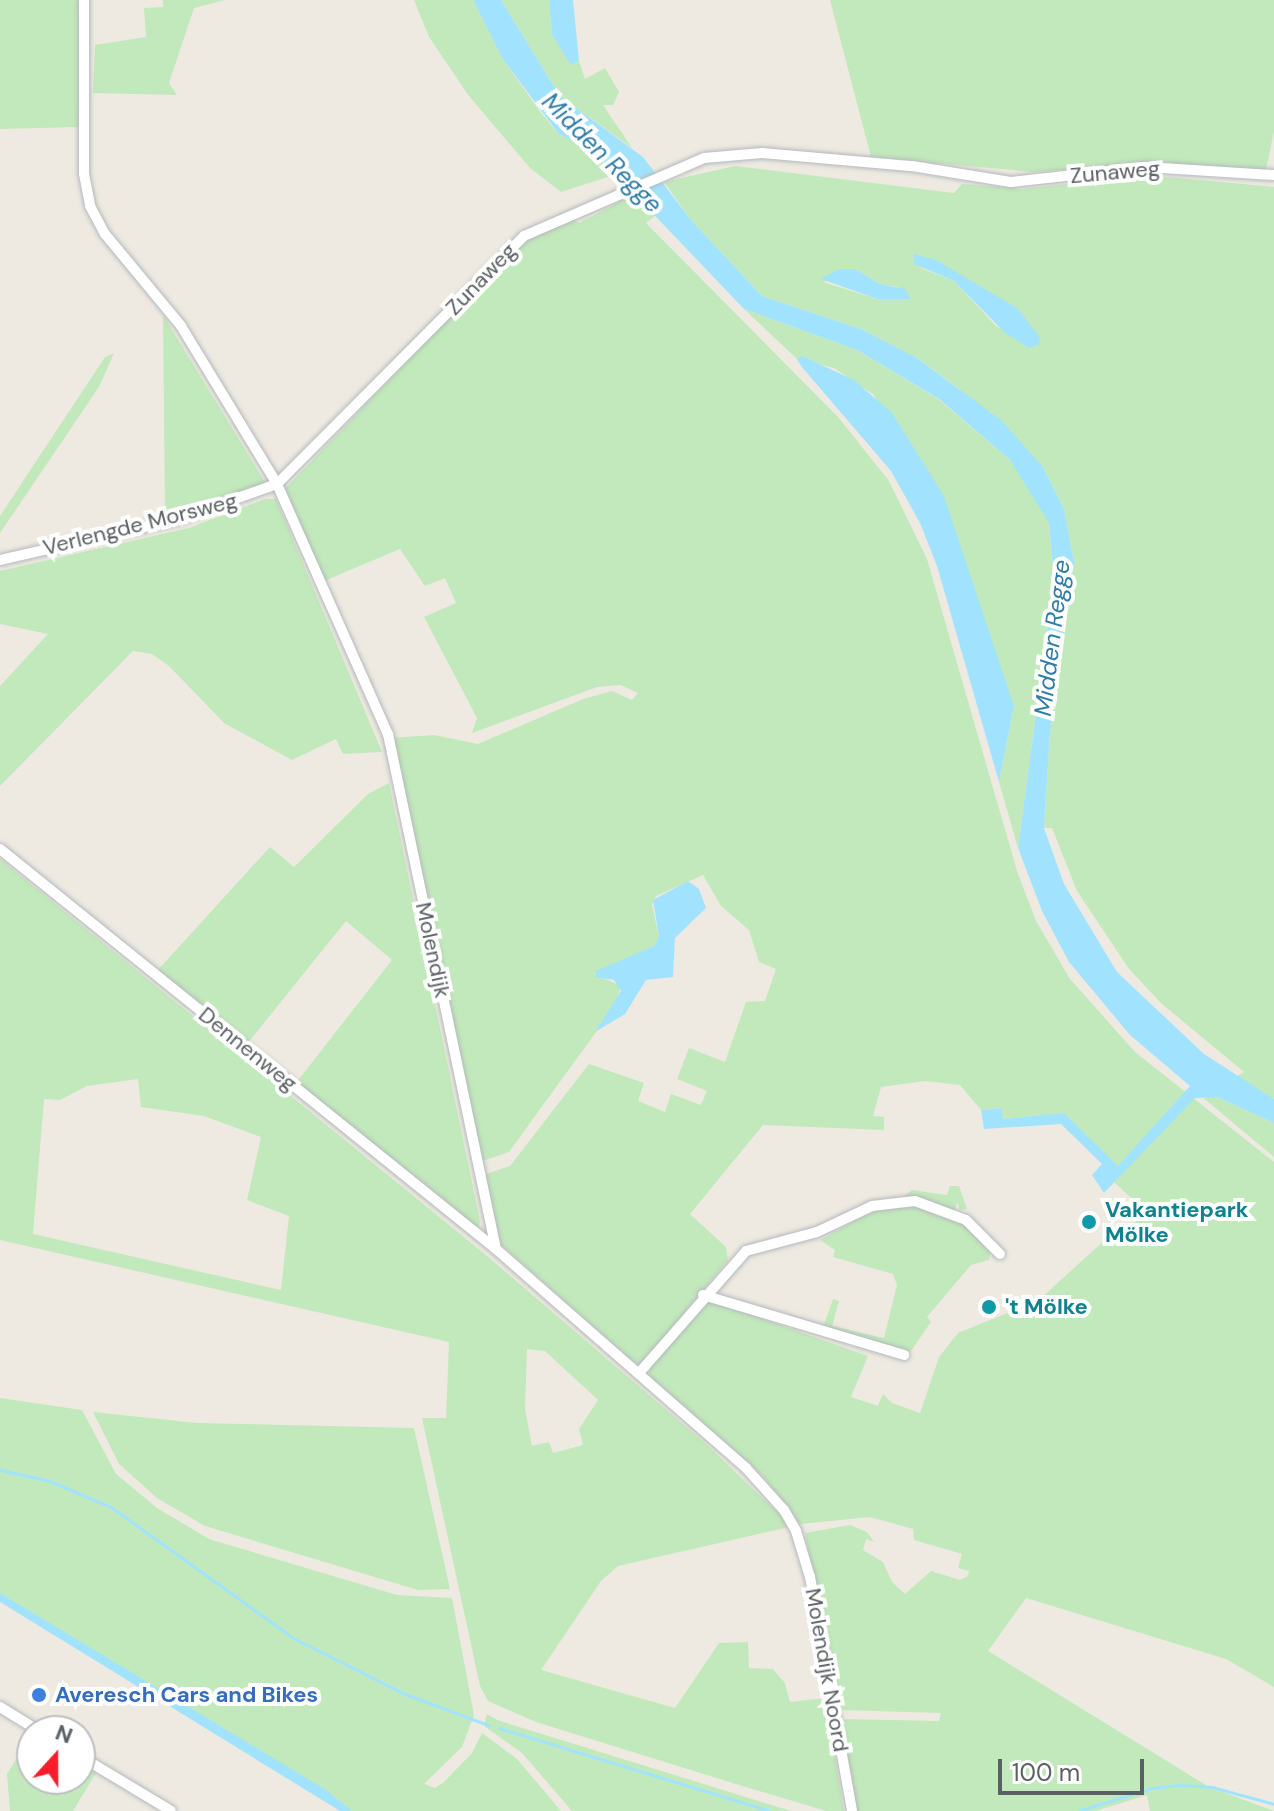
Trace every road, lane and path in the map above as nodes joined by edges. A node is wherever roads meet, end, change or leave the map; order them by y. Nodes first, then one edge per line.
1 (84, 0) edge
2 (1274, 175) edge
3 (277, 484) junction
4 (0, 560) edge
5 (0, 849) edge
6 (496, 1249) junction
7 (1000, 1254) dead end
8 (703, 1295) junction
9 (904, 1355) dead end
10 (639, 1373) junction
11 (96, 1766) edge
12 (171, 1811) edge
13 (852, 1811) edge

1 - 3 street
2 - 3 street, Zunaweg
3 - 4 street, Verlengde Morsweg
3 - 6 street, Molendijk
5 - 6 street, Dennenweg
6 - 10 street
7 - 8 street
8 - 9 street
8 - 10 street
10 - 13 street, Molendijk Noord
11 - 12 street

